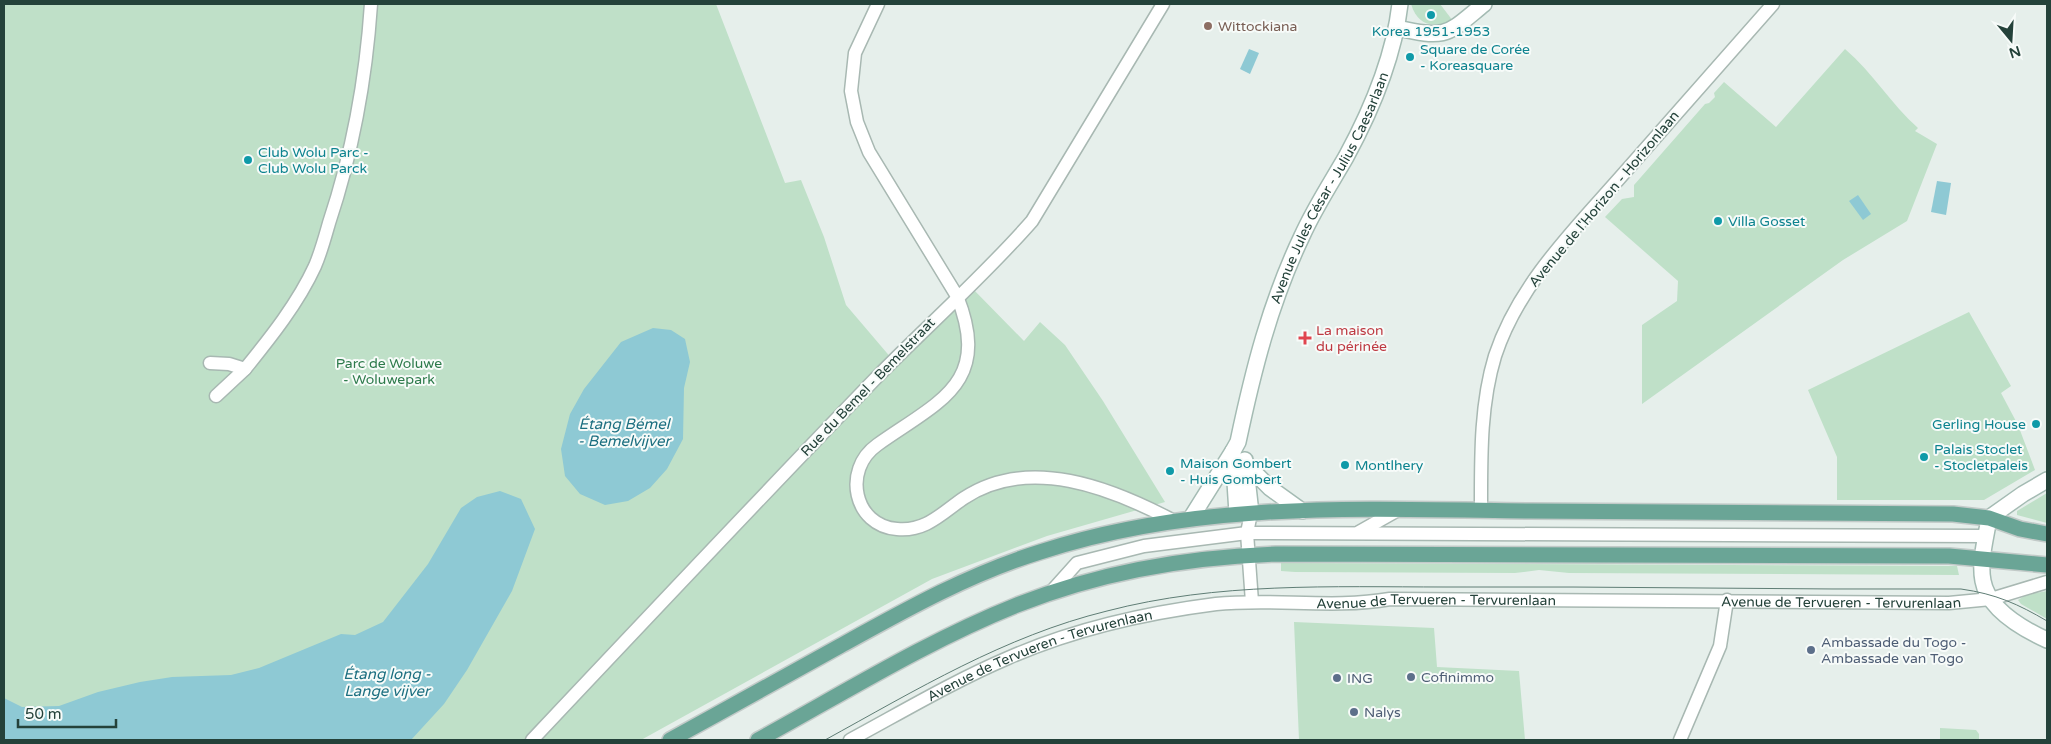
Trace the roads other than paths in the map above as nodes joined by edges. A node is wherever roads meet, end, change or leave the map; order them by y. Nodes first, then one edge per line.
1 (371, 4) edge
2 (878, 4) edge
3 (1163, 4) edge
4 (1400, 4) edge
5 (1484, 4) edge
6 (1773, 4) edge
7 (1397, 28) junction
8 (957, 296) junction
9 (210, 363) dead end
10 (245, 369) junction
11 (216, 396) dead end
12 (1236, 446) junction
13 (1250, 468) junction
14 (2047, 480) edge
15 (1398, 510) junction
16 (1481, 510) junction
17 (1302, 511) junction
18 (1244, 513) junction
19 (1191, 518) junction
20 (1989, 518) junction
21 (1172, 520) junction
22 (1247, 533) junction
23 (1357, 533) junction
24 (2047, 534) edge
25 (1986, 536) junction
26 (1249, 555) junction
27 (1983, 558) junction
28 (2047, 565) edge
29 (2047, 582) edge
30 (1051, 592) junction
31 (1991, 599) junction
32 (1727, 600) junction
33 (1252, 602) junction
34 (2047, 640) edge
35 (532, 740) edge
36 (670, 740) edge
37 (758, 740) edge
38 (850, 740) edge
39 (1680, 740) edge

1 - 10 street
2 - 8 street
3 - 8 street, Rue du Bemel - Bemelstraat
4 - 7 street, Avenue Jules César - Julius Caesarlaan
5 - 7 street
6 - 16 street, Avenue de l'Horizon - Horizonlaan
7 - 12 street, Avenue Jules César - Julius Caesarlaan
8 - 21 street
8 - 35 street, Rue du Bemel - Bemelstraat
9 - 10 street
10 - 11 street
12 - 13 street, Avenue Jules César - Julius Caesarlaan
12 - 18 street, Avenue Jules César - Julius Caesarlaan
12 - 19 street, Avenue Jules César - Julius Caesarlaan
13 - 17 street
13 - 18 street, Avenue Jules César - Julius Caesarlaan
14 - 20 street
15 - 16 main road
15 - 17 main road
15 - 23 street
16 - 20 main road
17 - 18 main road
18 - 19 main road
18 - 22 street, Avenue Jules César - Julius Caesarlaan
19 - 21 main road
20 - 24 main road
20 - 25 street
21 - 36 main road
22 - 23 street
22 - 26 street, Avenue Jules César - Julius Caesarlaan
22 - 30 street
23 - 25 street
25 - 27 street
26 - 27 main road
26 - 30 main road
26 - 33 street, Avenue Jules César - Julius Caesarlaan
27 - 28 main road
27 - 31 street
29 - 31 street, Avenue de Tervueren - Tervurenlaan
30 - 37 main road
31 - 32 street, Avenue de Tervueren - Tervurenlaan
31 - 34 street
32 - 33 street, Avenue de Tervueren - Tervurenlaan
32 - 39 street
33 - 38 street, Avenue de Tervueren - Tervurenlaan

